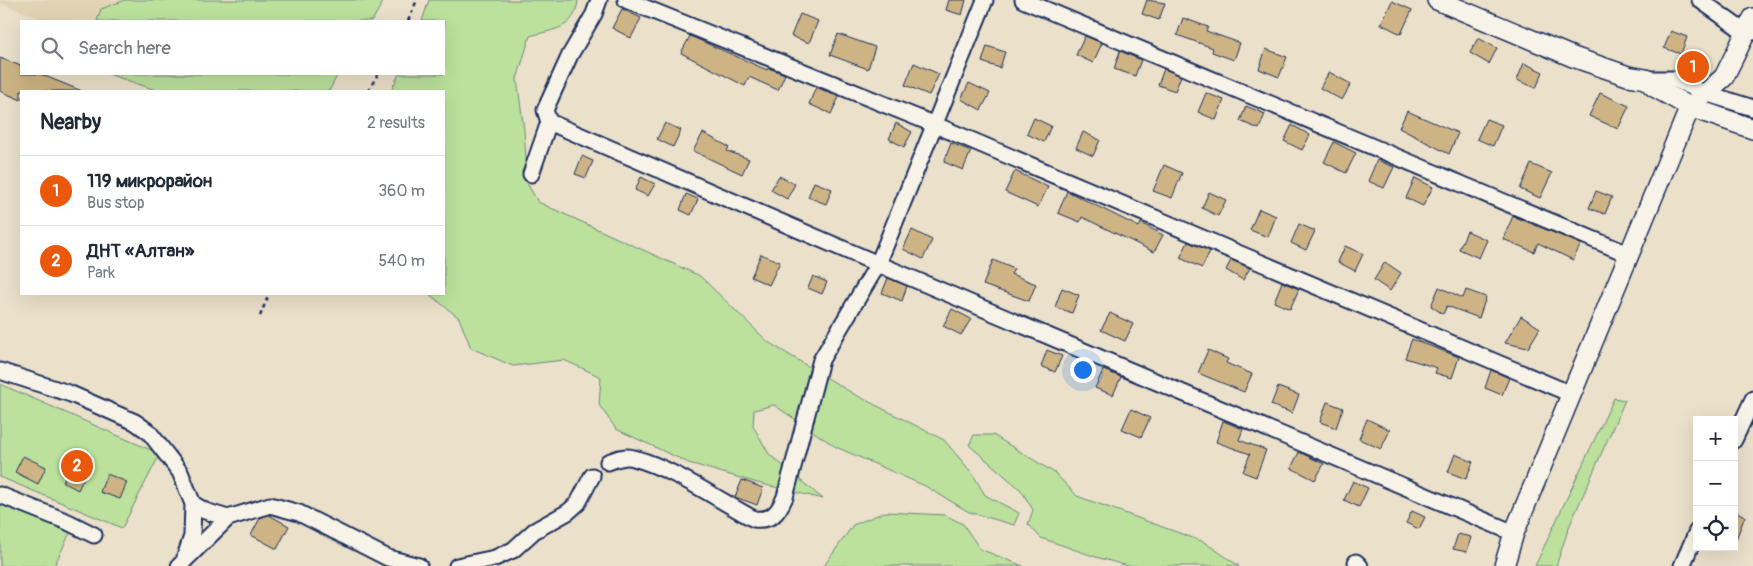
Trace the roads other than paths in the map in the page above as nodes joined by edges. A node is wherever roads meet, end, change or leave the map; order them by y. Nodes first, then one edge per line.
1 (599, 0) edge
2 (626, 0) edge
3 (985, 0) edge
4 (1023, 0) edge
5 (1437, 0) edge
6 (1700, 0) edge
7 (1716, 0) edge
8 (1751, 28) edge
9 (1646, 79) junction
10 (1705, 93) junction
11 (1690, 107) junction
12 (1753, 108) edge
13 (549, 122) junction
14 (933, 124) junction
15 (1753, 129) edge
16 (531, 174) dead end
17 (1628, 254) junction
18 (878, 264) junction
19 (0, 371) edge
20 (1571, 394) junction
21 (1753, 399) edge
22 (1738, 431) edge
23 (608, 462) dead end
24 (592, 476) dead end
25 (0, 495) edge
26 (193, 504) junction
27 (228, 518) junction
28 (1514, 533) junction
29 (94, 535) dead end
30 (1693, 540) edge
31 (181, 563) edge
32 (419, 566) edge
33 (457, 566) edge
34 (1504, 566) edge
35 (1682, 566) edge

1 - 13 street
2 - 14 street
3 - 14 street
4 - 17 street
5 - 9 street
6 - 8 street
7 - 8 street
8 - 10 street
9 - 10 street
9 - 11 street
10 - 11 street
10 - 12 street
11 - 15 street
11 - 17 street
13 - 16 street
13 - 18 street
14 - 18 street
14 - 20 street
17 - 20 street
18 - 23 street
18 - 28 street
19 - 26 street
20 - 28 street
21 - 22 street
24 - 33 street
25 - 29 street
26 - 27 street
26 - 31 street
27 - 31 street
27 - 32 street
28 - 34 street
30 - 35 street

